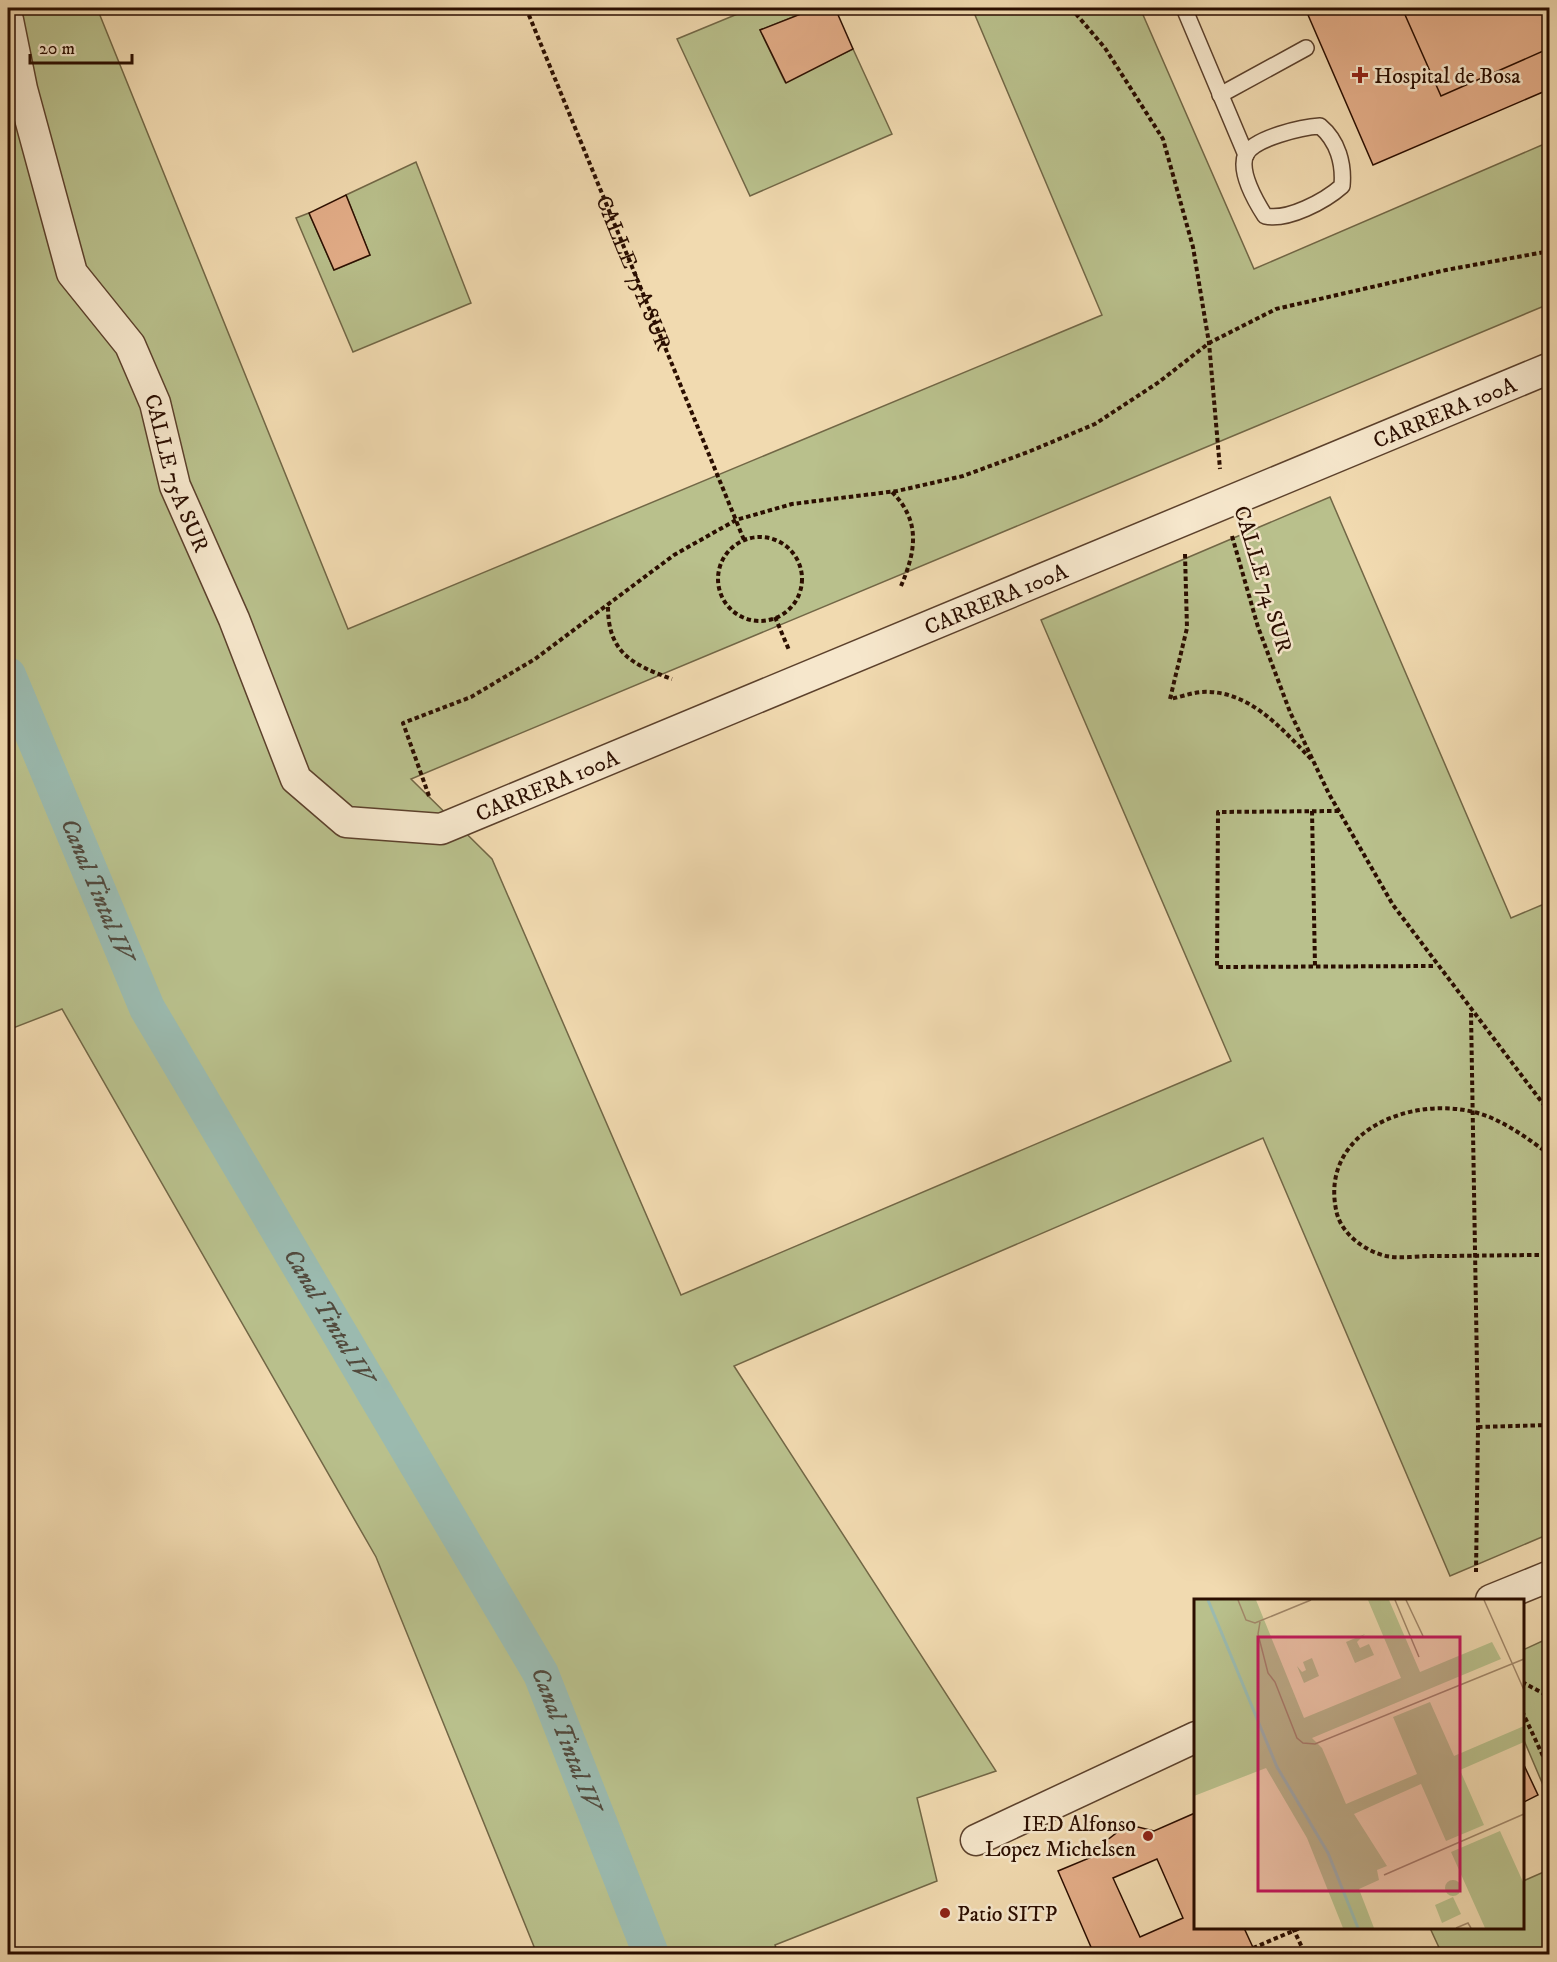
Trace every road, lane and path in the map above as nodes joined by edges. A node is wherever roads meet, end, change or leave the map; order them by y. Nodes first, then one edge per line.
1 (526, 8) edge
2 (1071, 8) edge
3 (1184, 8) edge
4 (8, 20) edge
5 (1306, 48) dead end
6 (1220, 95) junction
7 (1246, 155) junction
8 (1550, 251) edge
9 (1209, 343) junction
10 (1550, 368) edge
11 (892, 492) junction
12 (1224, 502) junction
13 (736, 520) junction
14 (1175, 522) junction
15 (744, 540) junction
16 (901, 586) dead end
17 (608, 607) junction
18 (672, 679) dead end
19 (1314, 763) junction
20 (1312, 811) junction
21 (1339, 811) junction
22 (441, 829) junction
23 (1315, 966) junction
24 (1437, 966) junction
25 (1471, 1012) junction
26 (1473, 1112) junction
27 (1550, 1113) edge
28 (1550, 1155) edge
29 (1550, 1255) edge
30 (1475, 1256) junction
31 (1550, 1425) edge
32 (1478, 1427) junction
33 (1550, 1576) edge
34 (1484, 1589) edge
35 (1524, 1683) edge
36 (1550, 1697) edge
37 (1524, 1715) edge
38 (1194, 1738) edge
39 (1550, 1771) edge
40 (976, 1840) dead end
41 (1294, 1929) edge
42 (1253, 1948) dead end
43 (1305, 1954) edge

1 - 13 path, CALLE 75A SUR
2 - 9 path, CALLE 74 SUR
3 - 6 lane
4 - 22 street, CALLE 75A SUR
5 - 6 lane
6 - 7 lane
7 - 7 lane
8 - 9 path
9 - 11 path
9 - 12 path, CALLE 74 SUR
10 - 12 street, CARRERA 100A
11 - 13 path
11 - 16 path
12 - 14 street, CARRERA 100A
12 - 19 path, CALLE 74 SUR
13 - 15 path, CALLE 75A SUR
13 - 17 path
14 - 19 path
14 - 22 street, CARRERA 100A
15 - 15 path
17 - 18 path
17 - 22 path
19 - 21 path, CALLE 74 SUR
20 - 21 path
20 - 23 path
20 - 23 path
21 - 24 path, CALLE 74 SUR
23 - 24 path
24 - 25 path, CALLE 74 SUR
25 - 26 path
25 - 27 path, CALLE 74 SUR
26 - 28 path
26 - 30 path
26 - 30 path
29 - 30 path
30 - 32 path
31 - 32 path
32 - 34 path
33 - 34 street
35 - 36 path
37 - 39 path
38 - 40 street
41 - 42 path
41 - 43 path

